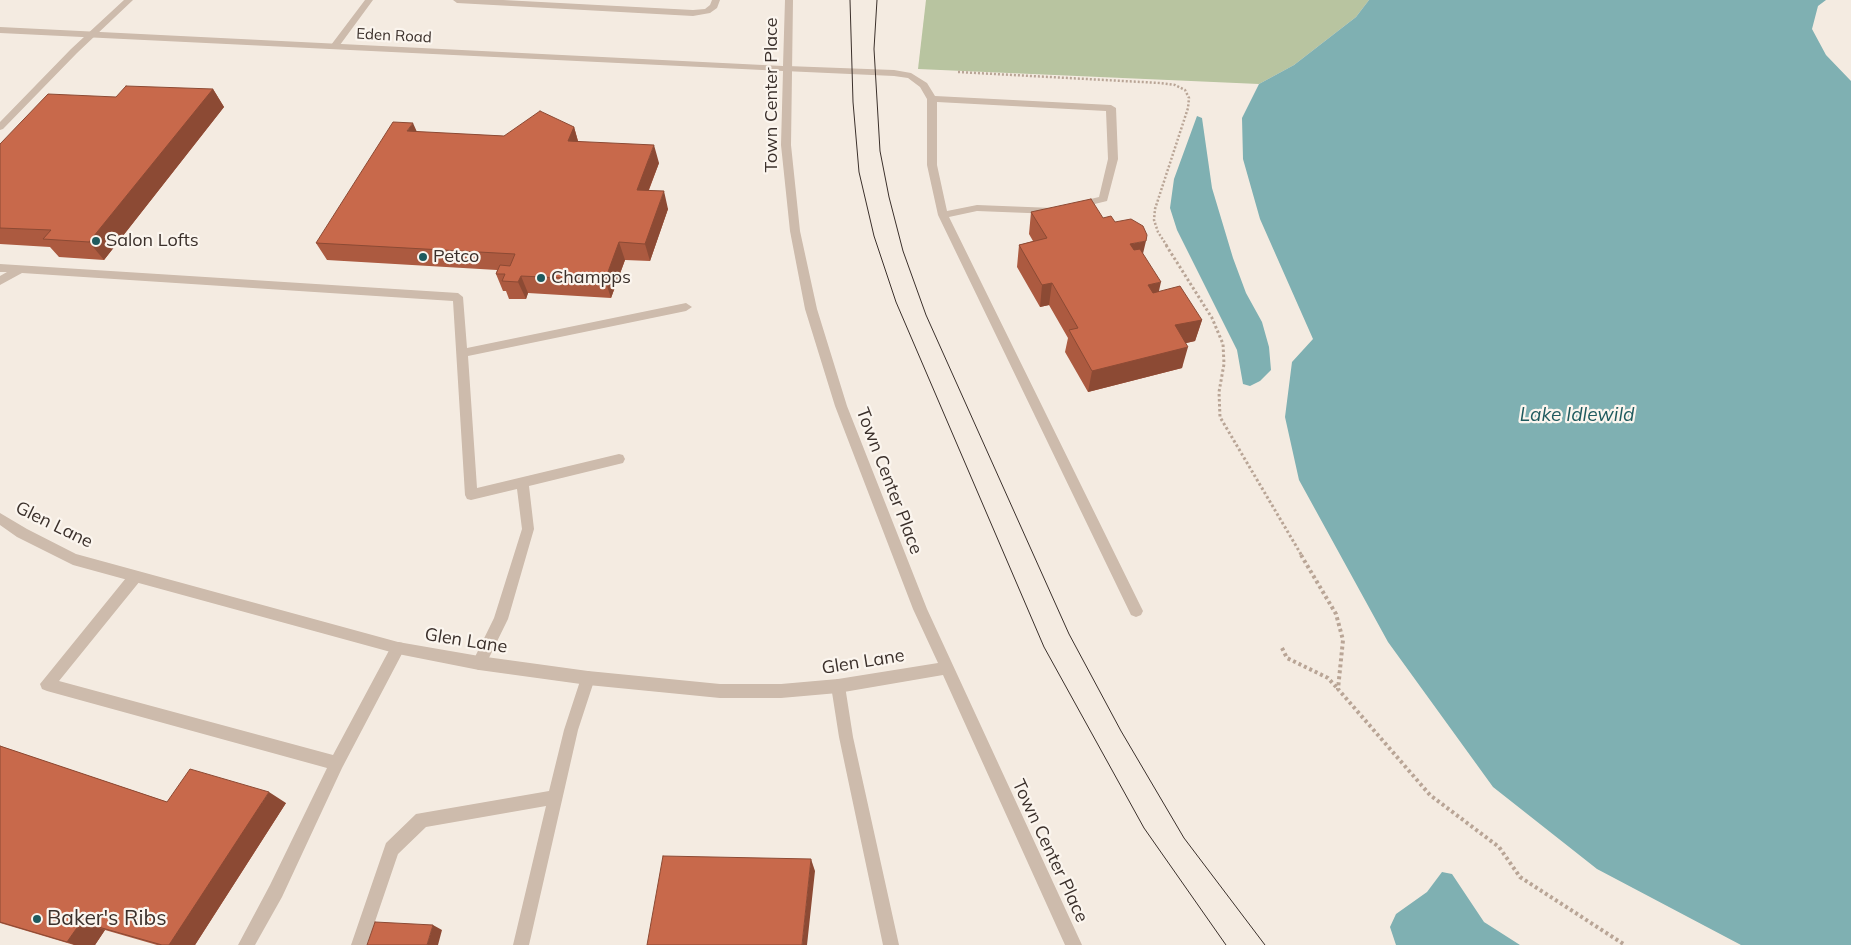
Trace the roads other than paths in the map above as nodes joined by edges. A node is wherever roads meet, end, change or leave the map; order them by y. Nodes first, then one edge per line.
1 (129, 0) edge
2 (369, 0) edge
3 (457, 0) edge
4 (716, 0) edge
5 (790, 0) edge
6 (0, 30) edge
7 (91, 35) junction
8 (334, 47) junction
9 (787, 69) junction
10 (932, 99) junction
11 (0, 127) edge
12 (943, 215) junction
13 (0, 268) edge
14 (21, 269) junction
15 (0, 281) edge
16 (686, 307) dead end
17 (462, 353) junction
18 (618, 459) dead end
19 (522, 482) junction
20 (0, 518) edge
21 (135, 577) junction
22 (1136, 611) dead end
23 (398, 648) junction
24 (479, 663) junction
25 (946, 668) junction
26 (588, 678) junction
27 (838, 686) junction
28 (337, 763) junction
29 (556, 797) junction
30 (246, 945) edge
31 (359, 945) edge
32 (521, 945) edge
33 (891, 945) edge
34 (1074, 945) edge

1 - 7 street
2 - 8 street
3 - 4 street
5 - 9 street, Town Center Place
6 - 7 street, Eden Road
7 - 8 street, Eden Road
7 - 11 street
8 - 9 street, Eden Road
9 - 10 street, Eden Road
9 - 25 street, Town Center Place
10 - 12 street
10 - 12 street
12 - 22 street
13 - 14 street
14 - 15 street
14 - 17 street
16 - 17 street
17 - 19 street
18 - 19 street
19 - 24 street
20 - 21 street, Glen Lane
21 - 23 street, Glen Lane
21 - 28 street
23 - 24 street, Glen Lane
23 - 28 street
24 - 26 street, Glen Lane
25 - 27 street, Glen Lane
25 - 34 street, Town Center Place
26 - 27 street, Glen Lane
26 - 29 street
27 - 33 street
28 - 30 street
29 - 31 street
29 - 32 street

